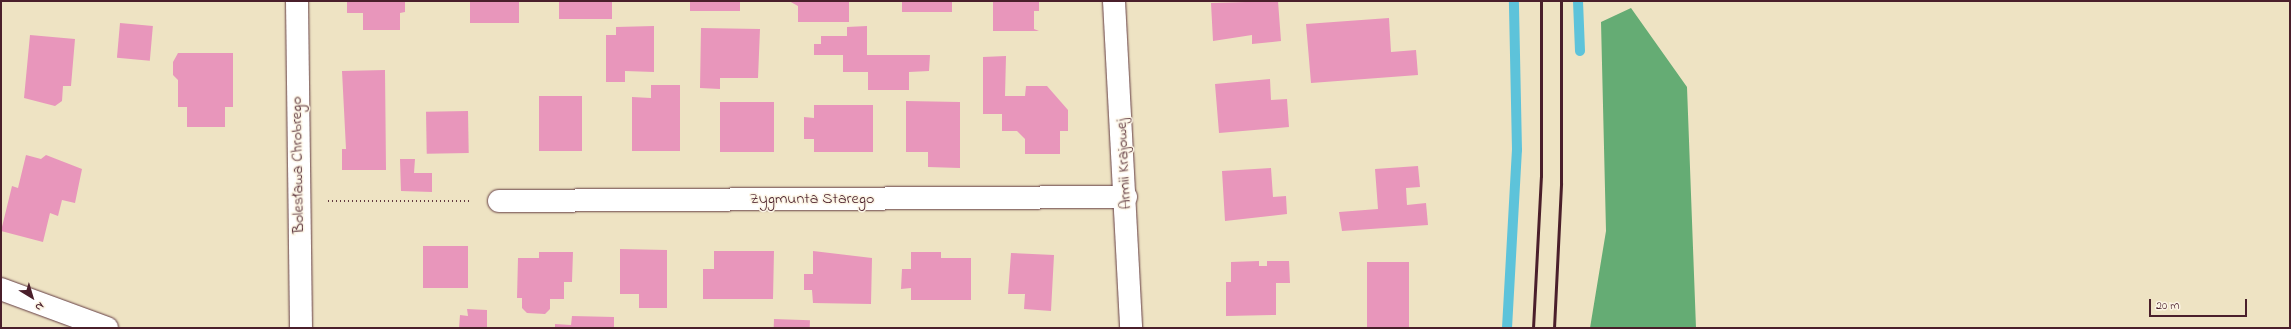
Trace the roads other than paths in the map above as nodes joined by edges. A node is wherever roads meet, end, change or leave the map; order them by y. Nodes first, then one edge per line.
1 (297, 1) edge
2 (1114, 1) edge
3 (1126, 196) junction
4 (499, 201) road end
5 (1, 289) edge
6 (107, 328) edge
7 (301, 328) edge
8 (1131, 328) edge

1 - 7 street, Bolesława Chrobrego
2 - 3 street, Armii Krajowej
3 - 4 street, Zygmunta Starego
3 - 8 street, Armii Krajowej
5 - 6 street

